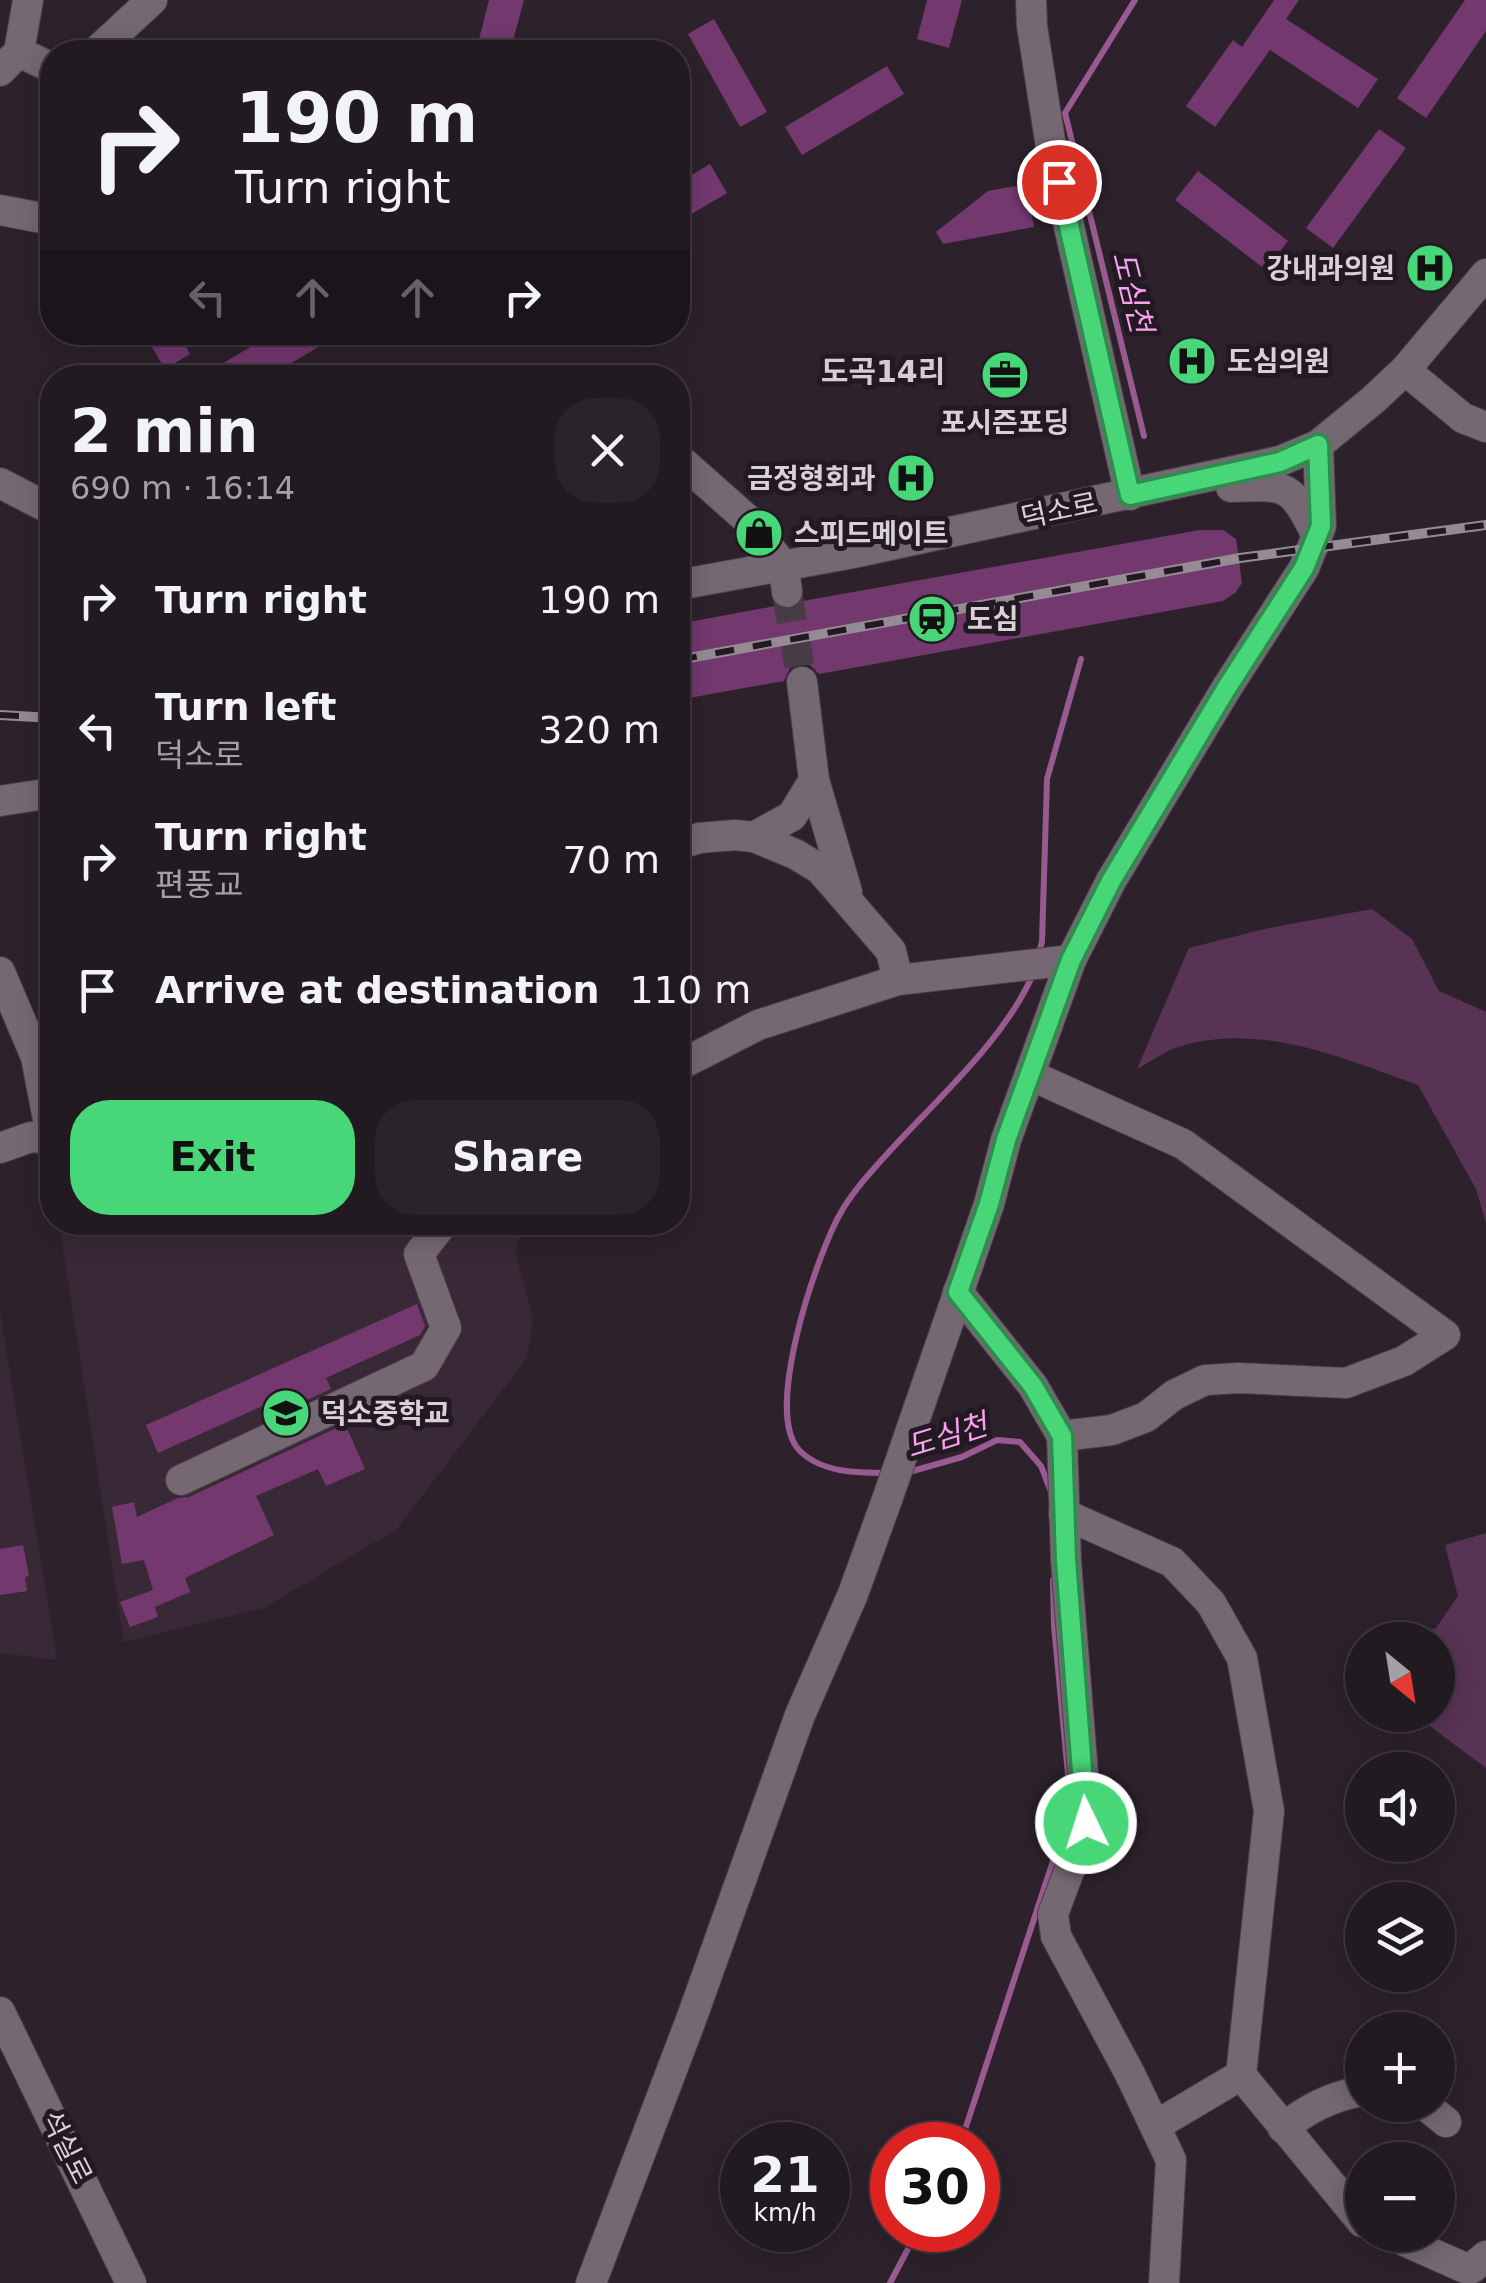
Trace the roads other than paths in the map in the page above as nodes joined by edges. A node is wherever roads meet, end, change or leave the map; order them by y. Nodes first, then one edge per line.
1 (28, 0) edge
2 (152, 0) edge
3 (1030, 0) edge
4 (109, 40) edge
5 (10, 61) edge
6 (40, 66) edge
7 (0, 210) edge
8 (40, 218) edge
9 (1486, 274) edge
10 (1404, 370) junction
11 (1486, 427) edge
12 (1318, 445) junction
13 (690, 469) edge
14 (1194, 481) junction
15 (0, 483) edge
16 (1130, 495) junction
17 (40, 504) edge
18 (1317, 536) junction
19 (786, 580) junction
20 (690, 584) edge
21 (802, 682) tunnel mouth
22 (814, 780) junction
23 (40, 795) edge
24 (0, 801) edge
25 (754, 836) junction
26 (690, 841) edge
27 (796, 854) junction
28 (851, 902) junction
29 (1071, 960) junction
30 (0, 972) edge
31 (898, 980) junction
32 (690, 1060) edge
33 (1030, 1074) junction
34 (40, 1078) edge
35 (40, 1138) edge
36 (0, 1148) edge
37 (434, 1235) edge
38 (958, 1292) junction
39 (1062, 1436) junction
40 (181, 1480) dead end
41 (1064, 1514) junction
42 (0, 2012) edge
43 (1241, 2074) junction
44 (1345, 2095) edge
45 (1155, 2126) junction
46 (1283, 2128) junction
47 (1345, 2202) edge
48 (1429, 2252) edge
49 (1486, 2256) edge
50 (131, 2283) edge
51 (591, 2283) edge
52 (1164, 2283) edge

1 - 5 street
2 - 4 street
3 - 16 street
5 - 6 street
7 - 8 street
9 - 10 street, 덕소로
10 - 11 street
10 - 12 street, 덕소로
12 - 14 street, 덕소로
12 - 18 street
13 - 19 street
14 - 16 street, 덕소로
14 - 18 street
15 - 17 street
16 - 19 street, 덕소로
18 - 29 street
19 - 20 street, 덕소로
21 - 22 street
22 - 25 street
22 - 27 street
22 - 28 street
23 - 24 street
25 - 26 street
25 - 27 street
27 - 28 street
28 - 31 street
29 - 31 street
29 - 33 street
30 - 34 street
31 - 32 street
33 - 38 street
33 - 39 street
35 - 36 street
37 - 40 street
38 - 39 street
38 - 51 street
39 - 41 street
41 - 43 street
41 - 45 street
42 - 50 street, 석실로
43 - 45 street
43 - 46 street
44 - 46 street
45 - 52 street
46 - 47 street
48 - 49 street

